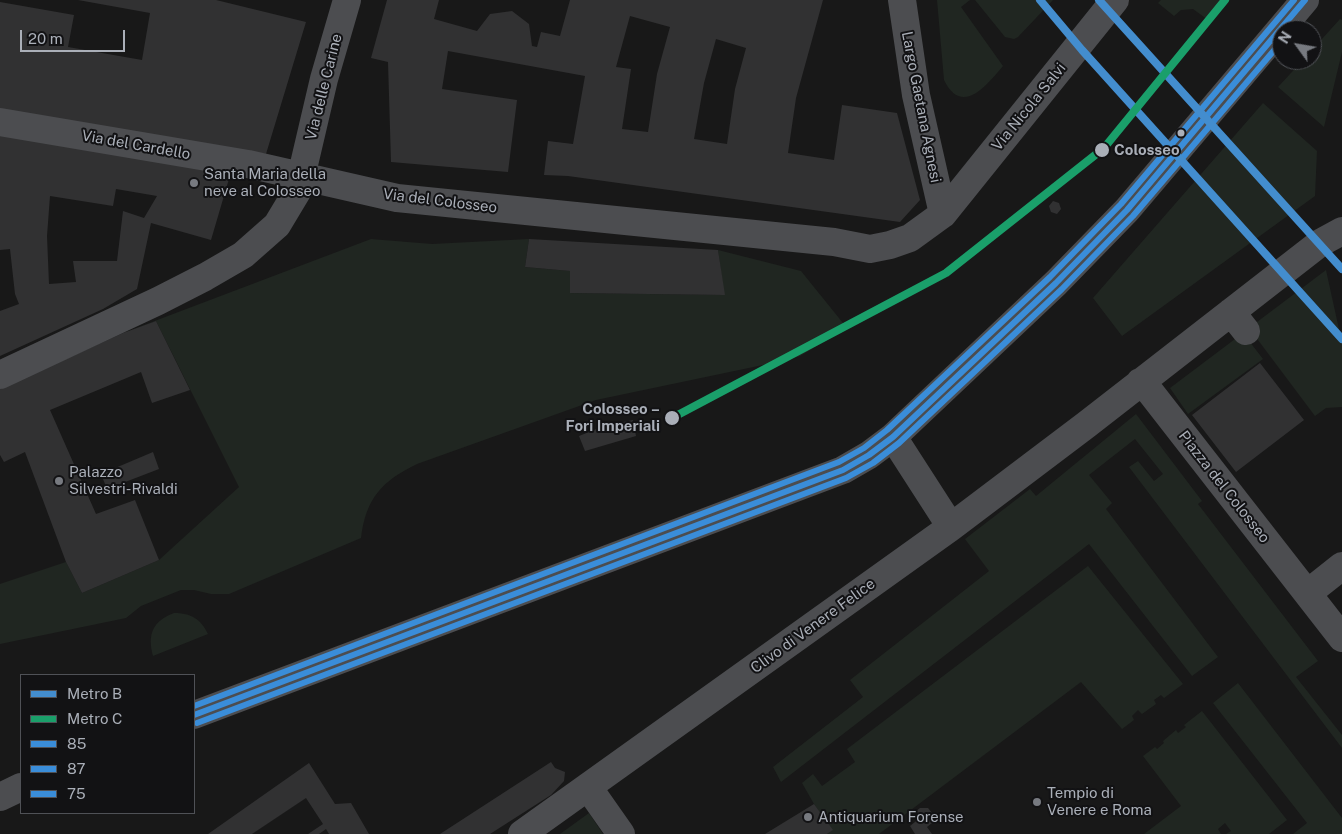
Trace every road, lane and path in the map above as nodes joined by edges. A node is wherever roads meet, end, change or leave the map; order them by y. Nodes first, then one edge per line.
1 (347, 0) edge
2 (902, 0) edge
3 (1115, 0) edge
4 (1305, 0) edge
5 (0, 122) edge
6 (301, 175) junction
7 (943, 214) junction
8 (1342, 232) edge
9 (0, 374) edge
10 (1140, 382) junction
11 (893, 437) junction
12 (951, 526) junction
13 (1342, 566) edge
14 (1308, 593) junction
15 (1342, 638) edge
16 (195, 715) edge
17 (20, 772) edge
18 (0, 778) edge
19 (20, 787) edge
20 (588, 788) junction
21 (0, 797) edge
22 (522, 834) edge
23 (621, 834) edge

1 - 6 street, Via delle Carine
2 - 7 street, Largo Gaetana Agnesi
3 - 7 street, Via Nicola Salvi
4 - 11 street
5 - 6 street, Via del Cardello
6 - 7 street, Via del Colosseo
6 - 9 street
8 - 10 street, Clivo di Venere Felice
10 - 12 street, Clivo di Venere Felice
10 - 14 street, Piazza del Colosseo
11 - 12 street
11 - 16 street
12 - 20 street, Clivo di Venere Felice
13 - 14 street
14 - 15 street, Piazza del Colosseo
17 - 18 street
19 - 21 street
20 - 22 street, Clivo di Venere Felice
20 - 23 street

